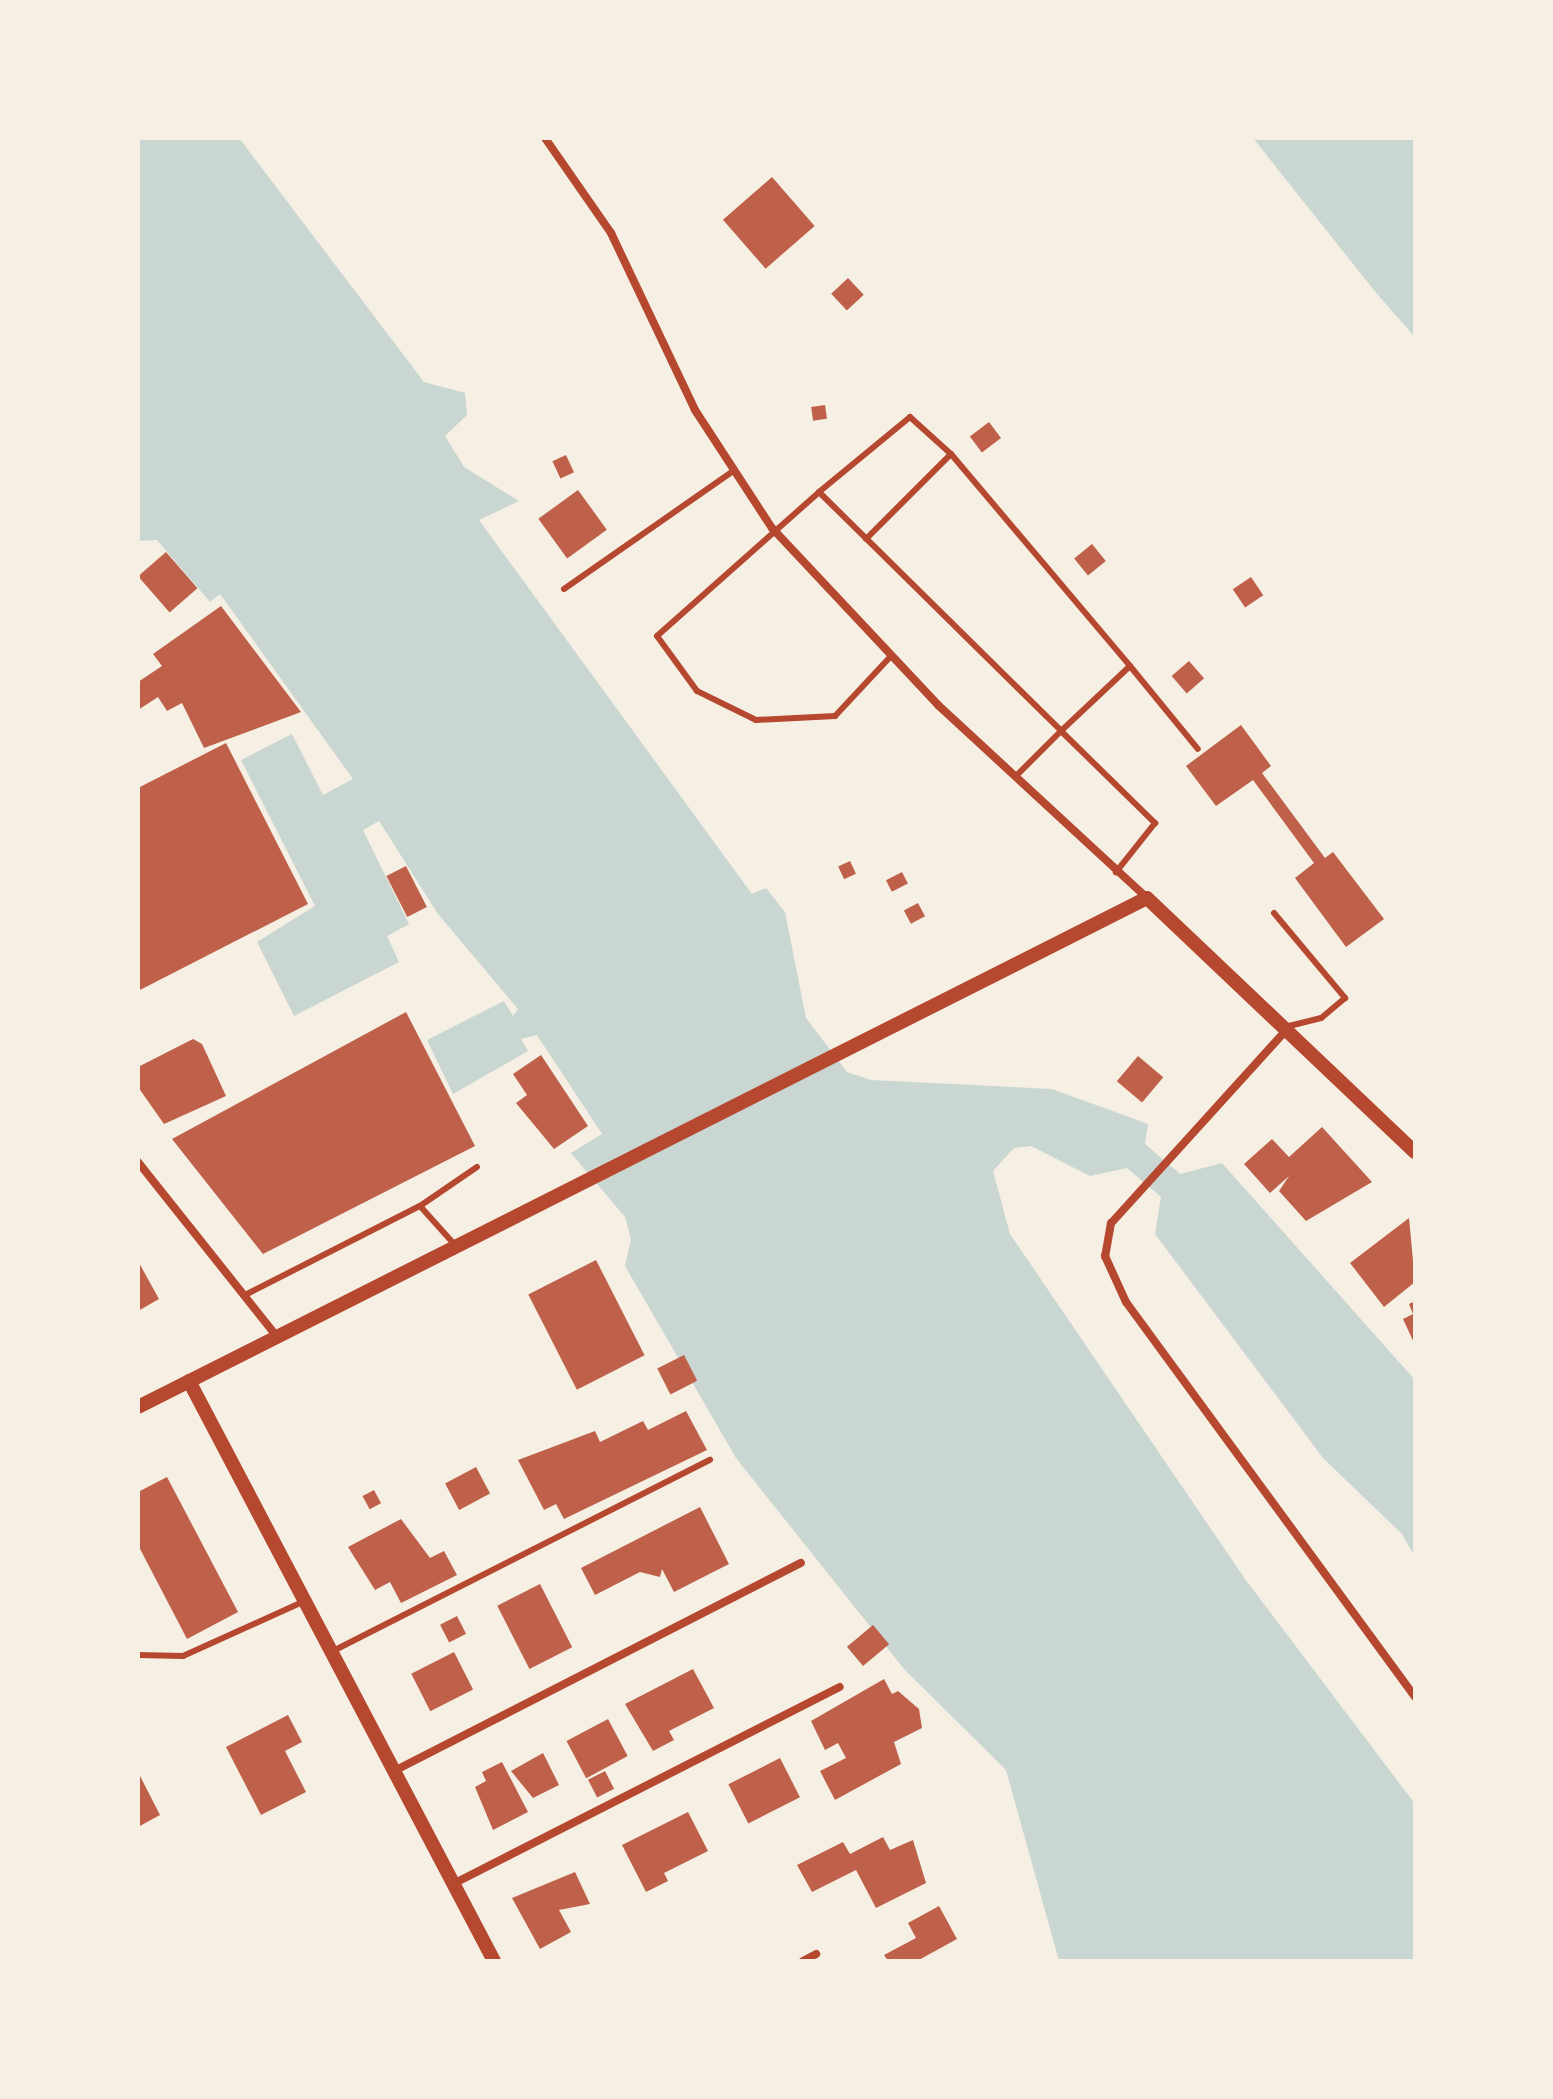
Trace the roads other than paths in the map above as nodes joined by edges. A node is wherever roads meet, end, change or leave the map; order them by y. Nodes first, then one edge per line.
1 (545, 138) edge
2 (951, 454) junction
3 (732, 472) junction
4 (819, 492) junction
5 (772, 528) junction
6 (866, 539) junction
7 (564, 589) dead end
8 (891, 656) junction
9 (1130, 666) junction
10 (1061, 731) junction
11 (1198, 749) dead end
12 (1014, 777) junction
13 (1116, 872) junction
14 (1147, 898) junction
15 (1274, 913) dead end
16 (1289, 1026) junction
17 (1415, 1152) edge
18 (138, 1162) edge
19 (477, 1167) dead end
20 (420, 1206) junction
21 (457, 1246) junction
22 (245, 1295) junction
23 (277, 1337) junction
24 (189, 1381) junction
25 (138, 1407) edge
26 (710, 1460) dead end
27 (801, 1563) dead end
28 (305, 1601) junction
29 (331, 1652) junction
30 (138, 1655) edge
31 (840, 1687) dead end
32 (1415, 1697) edge
33 (394, 1771) junction
34 (453, 1884) junction
35 (816, 1954) dead end
36 (494, 1961) edge
37 (803, 1961) edge

1 - 3 street
2 - 4 lane
2 - 6 lane
2 - 9 lane
3 - 5 street
3 - 7 lane
4 - 5 lane
4 - 6 lane
5 - 8 street
5 - 8 lane
6 - 10 lane
8 - 12 street
9 - 10 lane
9 - 11 lane
10 - 12 lane
10 - 13 lane
12 - 13 street
13 - 14 street
14 - 16 street
14 - 21 street
15 - 16 lane
16 - 17 street
16 - 32 street
18 - 22 street
19 - 20 lane
20 - 21 lane
20 - 22 lane
21 - 23 street
22 - 23 street
23 - 24 street
24 - 25 street
24 - 28 street
26 - 29 lane
27 - 33 street
28 - 29 street
28 - 30 lane
29 - 33 street
31 - 34 street
33 - 34 street
34 - 36 street
35 - 37 street

